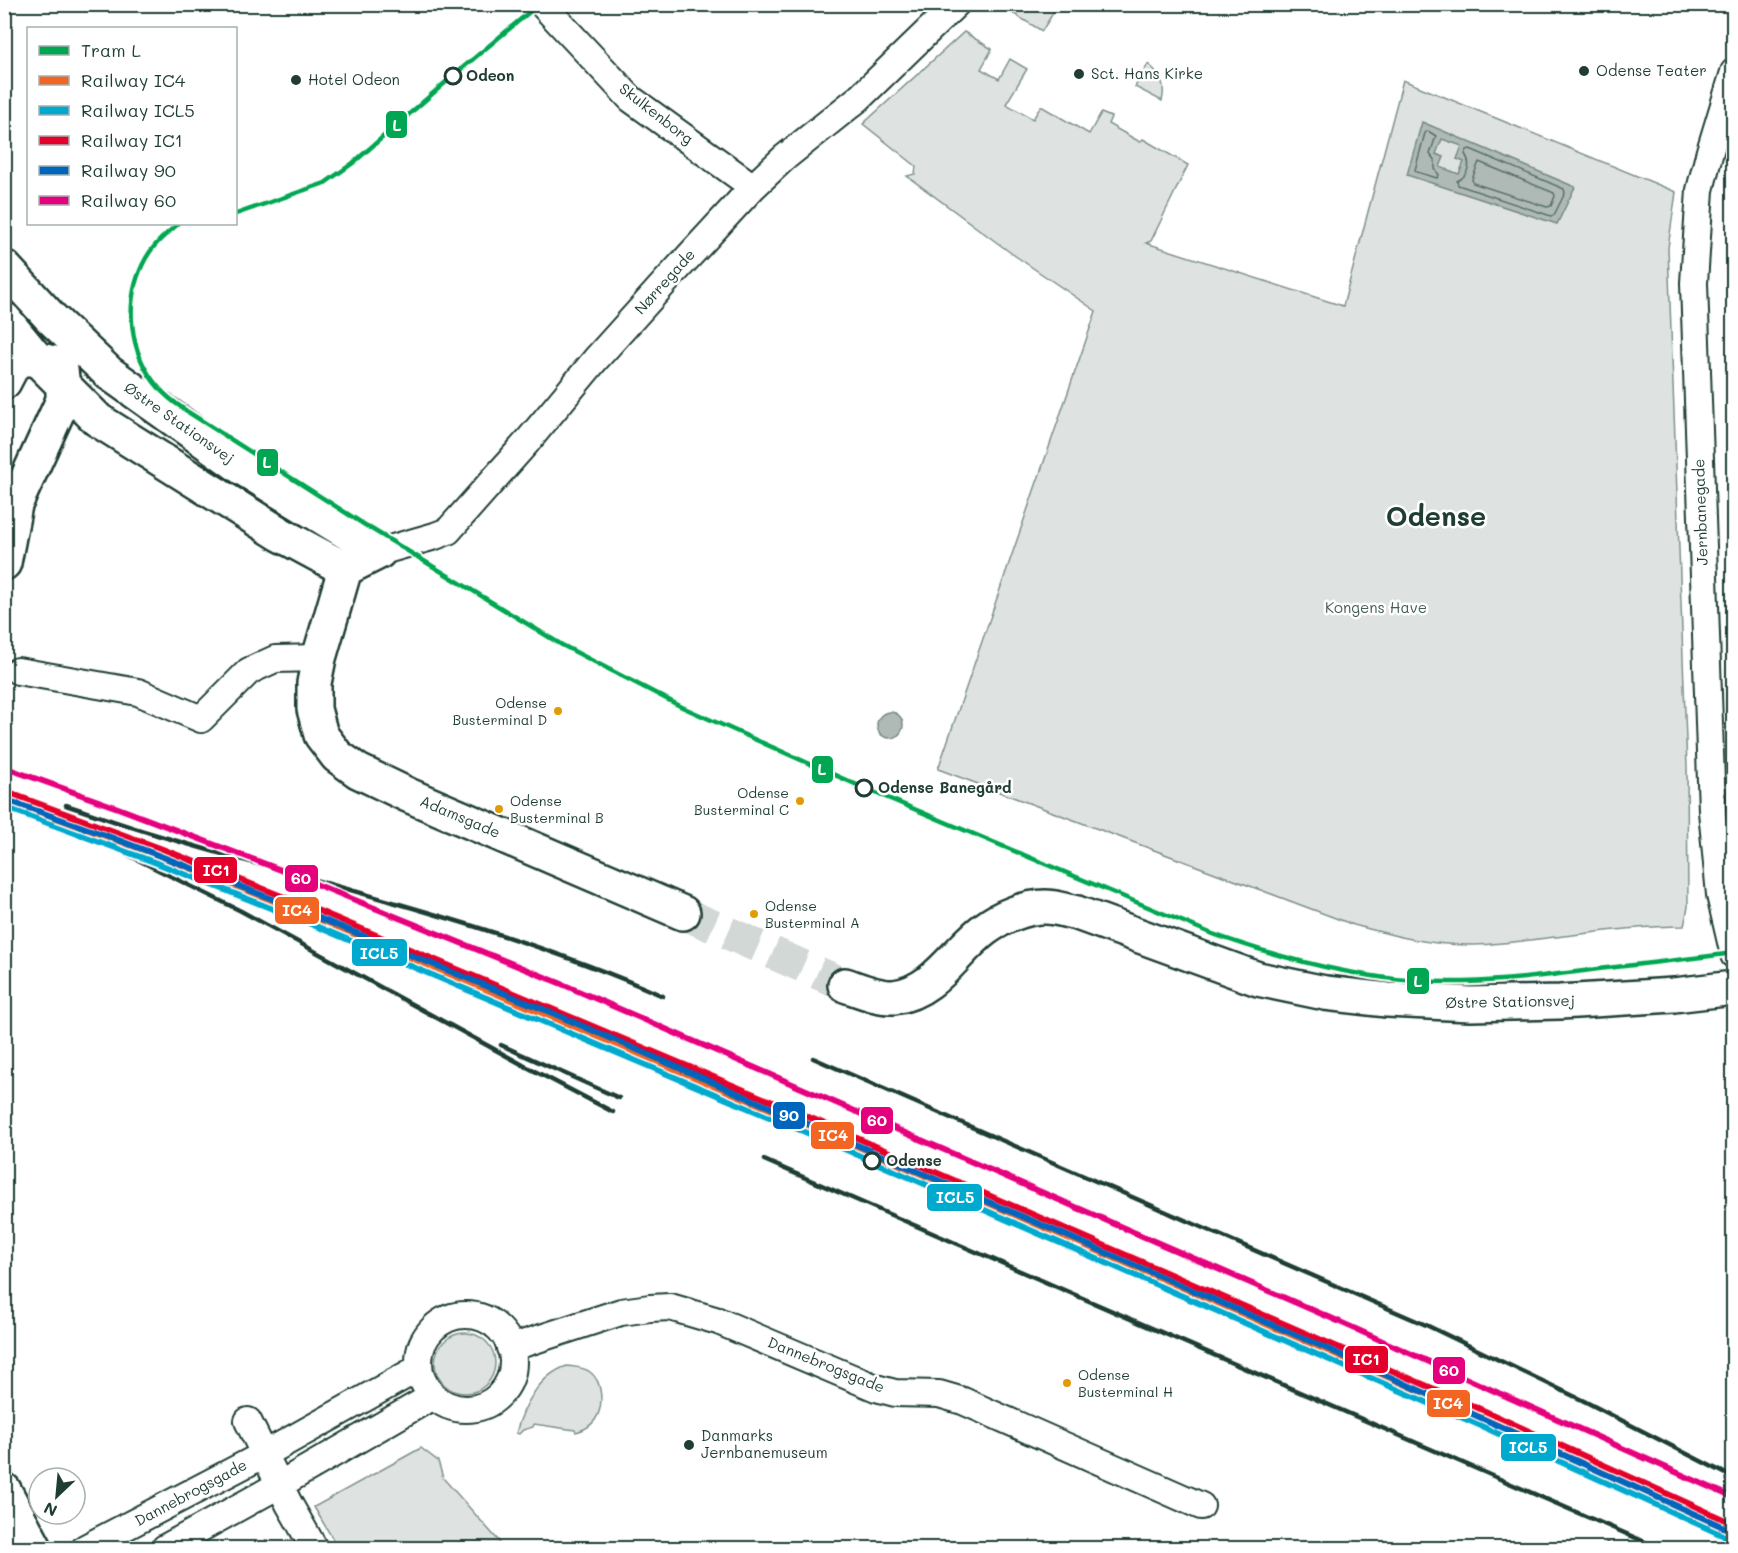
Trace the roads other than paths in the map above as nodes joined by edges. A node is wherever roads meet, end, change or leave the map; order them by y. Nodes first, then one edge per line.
1 (956, 4) edge
2 (551, 8) edge
3 (1734, 72) edge
4 (753, 187) junction
5 (4, 267) edge
6 (51, 318) junction
7 (4, 319) edge
8 (53, 370) junction
9 (4, 382) edge
10 (98, 420) junction
11 (244, 469) junction
12 (380, 552) junction
13 (4, 564) edge
14 (345, 569) junction
15 (319, 658) junction
16 (18, 671) dead end
17 (683, 913) tunnel mouth
18 (1734, 955) edge
19 (845, 985) tunnel mouth
20 (1734, 988) edge
21 (510, 1348) junction
22 (419, 1368) junction
23 (433, 1396) junction
24 (248, 1420) dead end
25 (265, 1454) junction
26 (279, 1485) junction
27 (4, 1490) edge
28 (1201, 1506) dead end
29 (4, 1533) edge
30 (14, 1548) edge
31 (35, 1548) edge
32 (84, 1548) edge
33 (165, 1548) edge
34 (314, 1548) edge

1 - 4 street, Nørregade
2 - 4 street, Skulkenborg
3 - 18 street, Jernbanegade
4 - 12 street, Nørregade
5 - 6 street, Østre Stationsvej
6 - 8 street
6 - 11 street, Østre Stationsvej
7 - 8 street
8 - 9 street
8 - 10 street
8 - 11 street
8 - 13 street
10 - 13 street
10 - 14 street
11 - 12 street, Østre Stationsvej
12 - 14 street
14 - 15 street, Adamsgade
15 - 16 street
15 - 17 street, Adamsgade
19 - 20 street, Østre Stationsvej
21 - 22 street
21 - 23 street
21 - 28 street, Dannebrogsgade
22 - 23 street
22 - 25 street, Dannebrogsgade
23 - 26 street
24 - 25 street, Dannebrogsgade
25 - 26 street, Dannebrogsgade
25 - 32 street, Dannebrogsgade
26 - 33 street
26 - 34 street, Dannebrogsgade
27 - 31 street
29 - 30 street

